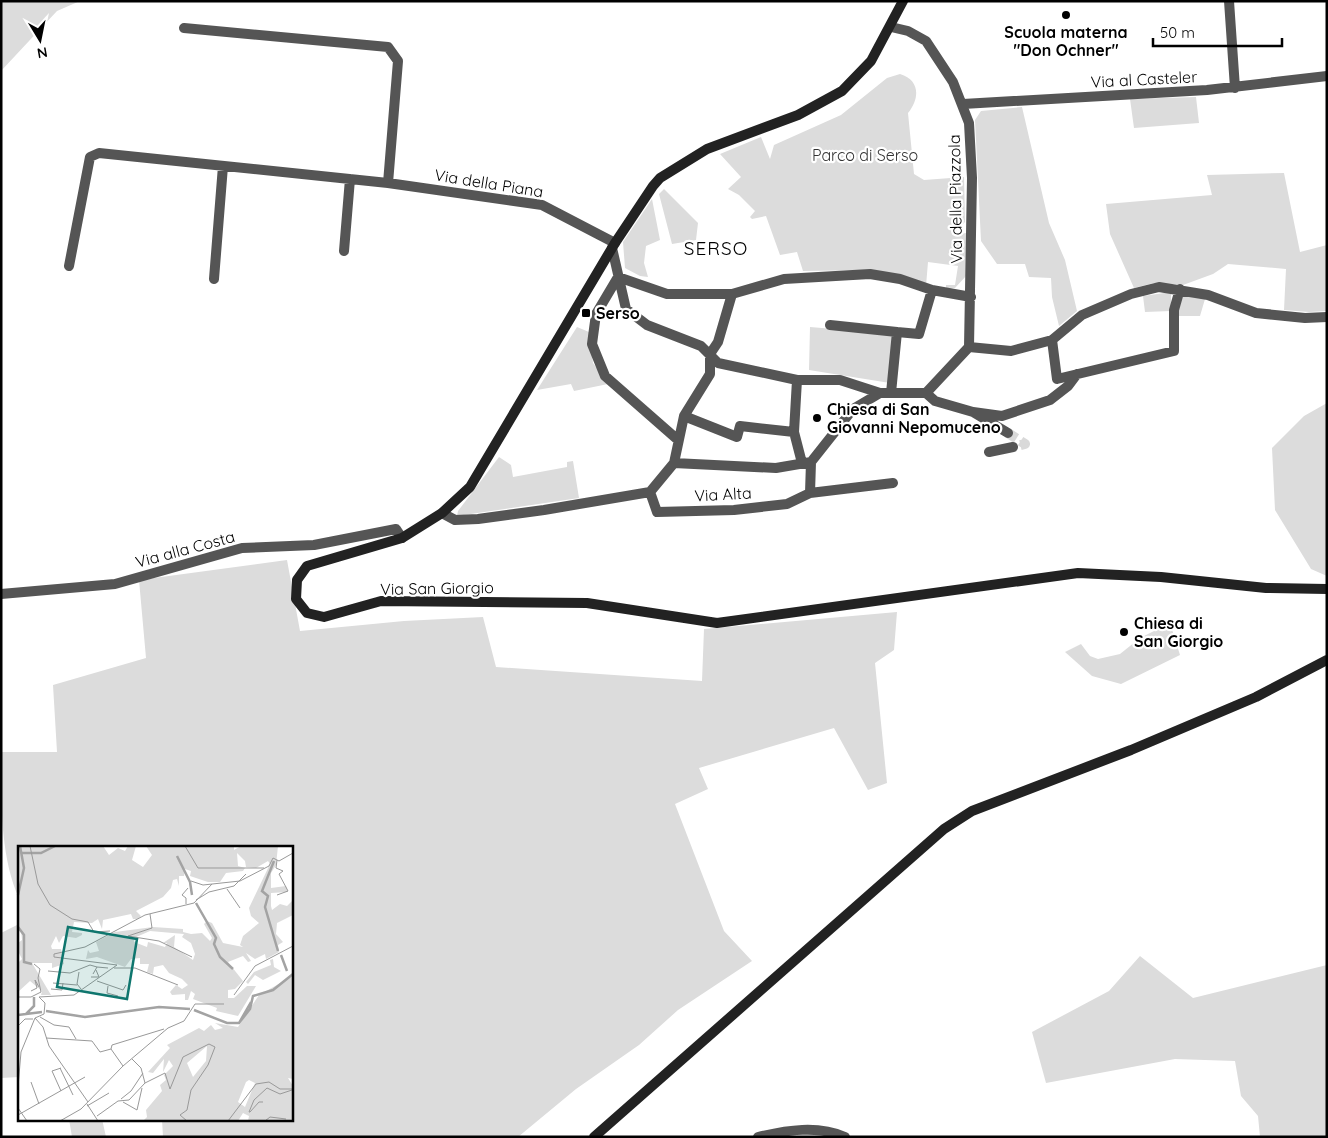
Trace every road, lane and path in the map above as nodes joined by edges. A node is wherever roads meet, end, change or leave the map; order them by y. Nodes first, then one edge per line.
1 (903, 1) edge
2 (1229, 1) edge
3 (891, 27) junction
4 (184, 28) dead end
5 (1327, 76) edge
6 (1235, 88) junction
7 (963, 104) junction
8 (223, 166) junction
9 (350, 179) junction
10 (388, 183) junction
11 (613, 246) junction
12 (344, 251) dead end
13 (69, 266) dead end
14 (618, 277) junction
15 (214, 279) dead end
16 (1180, 289) junction
17 (932, 290) junction
18 (732, 294) junction
19 (971, 296) junction
20 (1327, 317) edge
21 (830, 324) dead end
22 (897, 332) junction
23 (1052, 340) junction
24 (974, 348) junction
25 (710, 354) junction
26 (1077, 374) junction
27 (796, 380) junction
28 (891, 392) junction
29 (880, 393) junction
30 (926, 393) junction
31 (972, 412) junction
32 (684, 416) junction
33 (794, 432) junction
34 (1008, 433) tunnel mouth
35 (678, 440) junction
36 (1013, 447) dead end
37 (989, 452) dead end
38 (807, 462) junction
39 (674, 463) junction
40 (893, 483) dead end
41 (650, 492) junction
42 (810, 493) junction
43 (442, 513) junction
44 (402, 538) junction
45 (1327, 589) edge
46 (1, 594) edge
47 (1327, 660) edge
48 (594, 1137) edge
49 (758, 1137) edge
50 (845, 1137) edge

1 - 3 street, Via San Giorgio
2 - 6 street
3 - 7 street, Via della Piazzola
3 - 11 street, Via San Giorgio
4 - 10 street
5 - 6 street, Via al Casteler
6 - 7 street, Via al Casteler
7 - 19 street, Via della Piazzola
8 - 9 street, Via della Piana
8 - 13 street, Via della Piana
8 - 15 street
9 - 10 street, Via della Piana
9 - 12 street
10 - 11 street, Via della Piana
11 - 14 street
11 - 43 street, Via San Giorgio
14 - 18 street
14 - 25 street
14 - 35 street
16 - 20 street
16 - 23 street
16 - 26 street
17 - 18 street
17 - 19 street
17 - 22 street
18 - 25 street
19 - 24 street, Via della Piazzola
21 - 22 street
22 - 28 street
23 - 24 street
23 - 26 street
24 - 30 street
25 - 27 street
25 - 32 street
26 - 31 street
27 - 29 street
27 - 33 street
28 - 29 street
28 - 30 street
29 - 38 street
30 - 31 street
31 - 34 street
32 - 33 street
32 - 35 street
33 - 38 street
35 - 39 street
36 - 37 street
38 - 39 street
38 - 42 street
39 - 41 street
40 - 42 street, Via Alta
41 - 42 street, Via Alta
41 - 43 street
43 - 44 street, Via San Giorgio
44 - 45 street, Via San Giorgio
44 - 46 street, Via alla Costa
47 - 48 street
49 - 50 street

